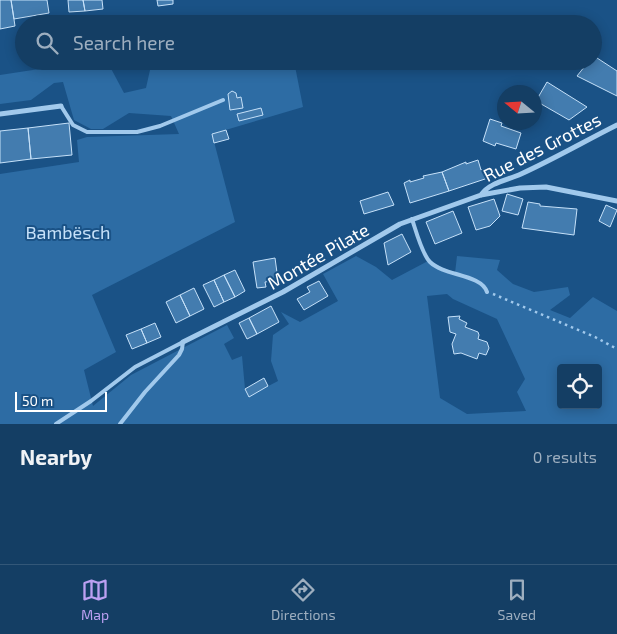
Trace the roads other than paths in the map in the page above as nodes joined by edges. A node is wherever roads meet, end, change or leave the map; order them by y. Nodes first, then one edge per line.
1 (223, 100) dead end
2 (61, 106) joint
3 (0, 114) edge
4 (617, 124) edge
5 (481, 195) junction
6 (617, 201) edge
7 (412, 219) junction
8 (487, 292) road end
9 (183, 342) junction
10 (56, 424) edge
11 (120, 424) edge

1 - 2 lane
2 - 3 street
4 - 5 street, Rue des Grottes
5 - 6 street, Montée Pilate
5 - 7 street, Montée Pilate
7 - 8 lane
7 - 9 street, Montée Pilate
9 - 10 lane, Montée Pilate
9 - 11 lane

